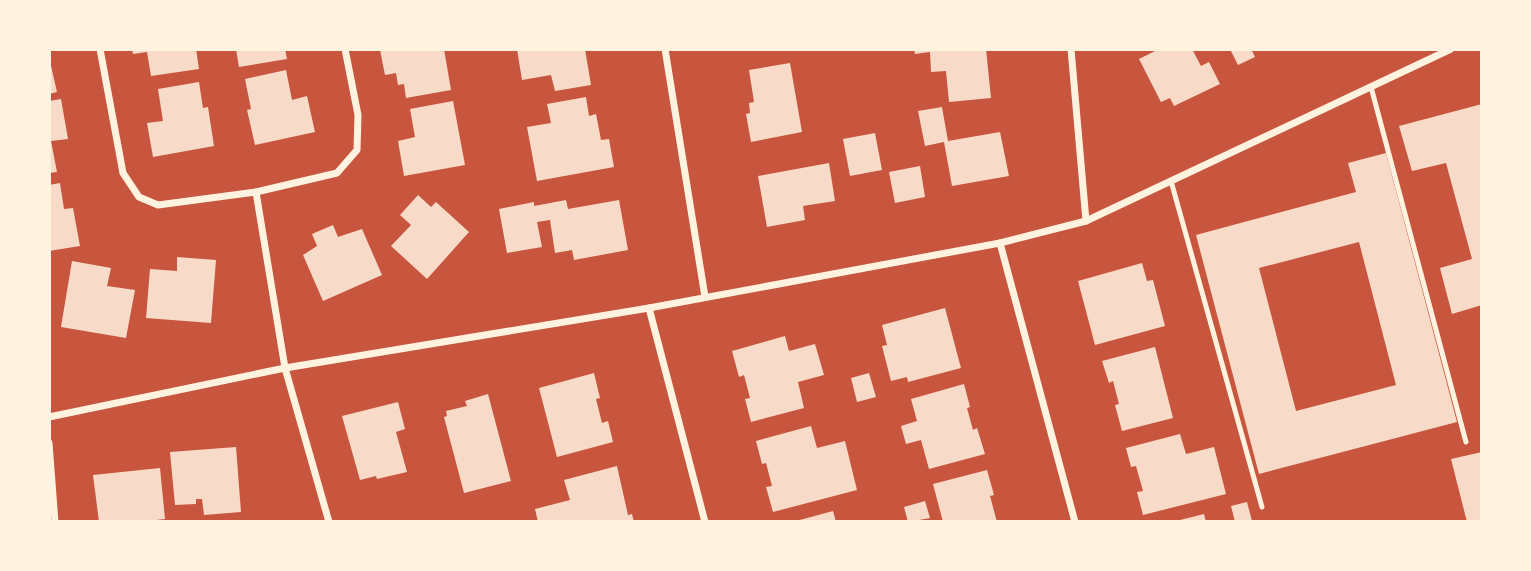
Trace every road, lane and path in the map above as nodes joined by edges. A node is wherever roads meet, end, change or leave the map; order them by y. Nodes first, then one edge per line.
1 (100, 49) edge
2 (345, 49) edge
3 (665, 49) edge
4 (1071, 49) edge
5 (1451, 49) edge
6 (1371, 87) junction
7 (1171, 181) junction
8 (256, 192) junction
9 (1086, 221) junction
10 (1000, 243) junction
11 (705, 297) junction
12 (649, 308) junction
13 (285, 368) junction
14 (49, 417) edge
15 (1466, 442) dead end
16 (49, 443) edge
17 (1262, 507) dead end
18 (55, 522) edge
19 (329, 522) edge
20 (705, 522) edge
21 (1074, 522) edge

1 - 8 street
2 - 8 street
3 - 11 street
4 - 9 street
5 - 6 street
6 - 7 street
6 - 15 lane
7 - 9 street
7 - 17 lane
8 - 13 street
9 - 10 street
10 - 11 street
10 - 21 street
11 - 12 street
12 - 13 street
12 - 20 street
13 - 14 street
13 - 19 street
16 - 18 street

